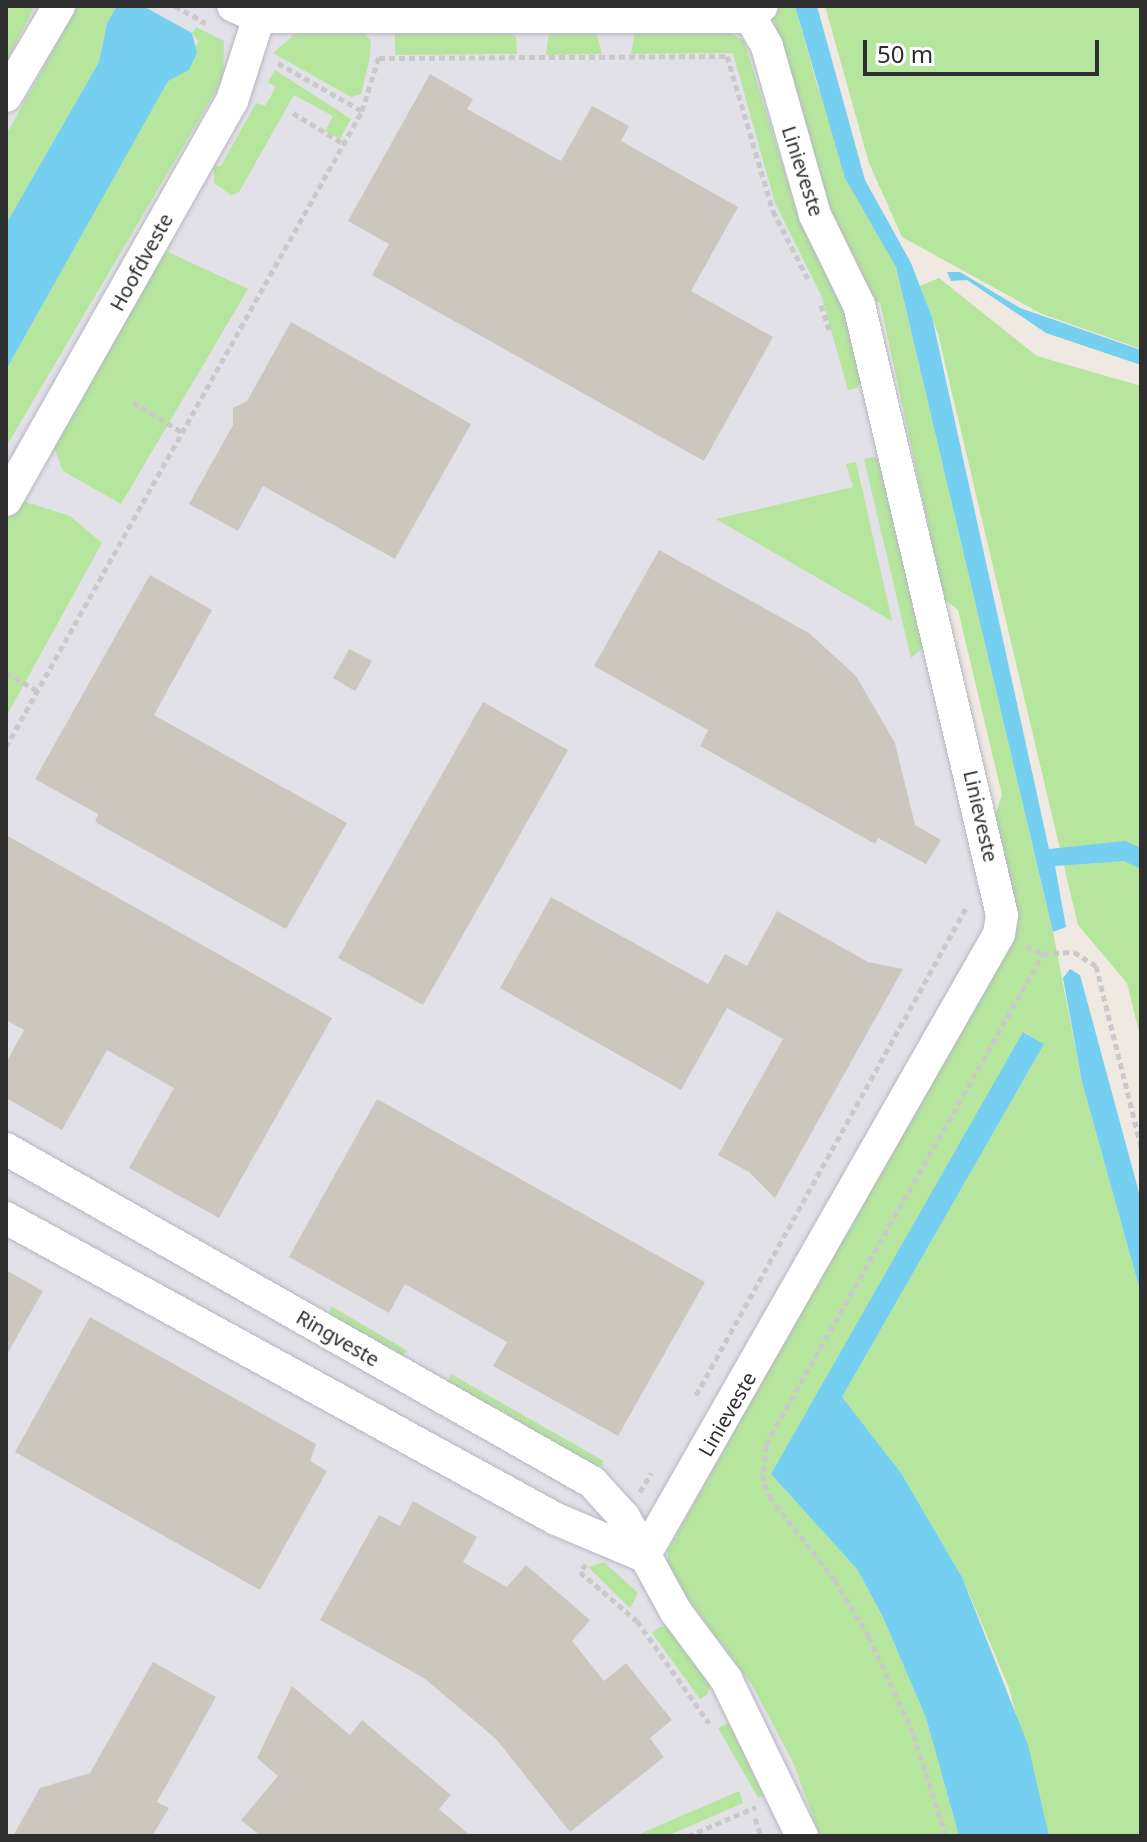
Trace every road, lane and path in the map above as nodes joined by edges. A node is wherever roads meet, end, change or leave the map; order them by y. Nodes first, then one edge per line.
1 (59, 6) edge
2 (246, 12) edge
3 (403, 12) edge
4 (756, 12) edge
5 (379, 58) junction
6 (6, 96) edge
7 (293, 113) dead end
8 (344, 144) junction
9 (833, 345) dead end
10 (133, 402) dead end
11 (182, 432) junction
12 (6, 500) edge
13 (6, 672) edge
14 (38, 691) junction
15 (6, 747) edge
16 (963, 894) dead end
17 (1141, 1147) edge
18 (6, 1149) edge
19 (6, 1218) edge
20 (691, 1402) dead end
21 (654, 1468) dead end
22 (624, 1517) junction
23 (602, 1541) junction
24 (644, 1556) junction
25 (711, 1727) dead end
26 (786, 1793) junction
27 (746, 1797) dead end
28 (752, 1809) junction
29 (688, 1836) edge
30 (761, 1836) edge
31 (802, 1836) edge
32 (946, 1836) edge

1 - 6 street
2 - 3 street, Hoofdveste
2 - 12 street, Hoofdveste
3 - 4 street, Hoofdveste
3 - 5 path
4 - 24 street, Linieveste
5 - 8 path
5 - 9 path
7 - 8 path
8 - 11 path
10 - 11 path
11 - 14 path
13 - 14 path
14 - 15 path
16 - 20 path
17 - 32 path
18 - 22 street, Ringveste
19 - 23 street
21 - 22 path
22 - 24 street, Ringveste
23 - 24 street
23 - 25 path
24 - 26 street, Ringveste
26 - 28 path
26 - 31 street, Ringveste
27 - 28 path
28 - 29 path
28 - 30 path

